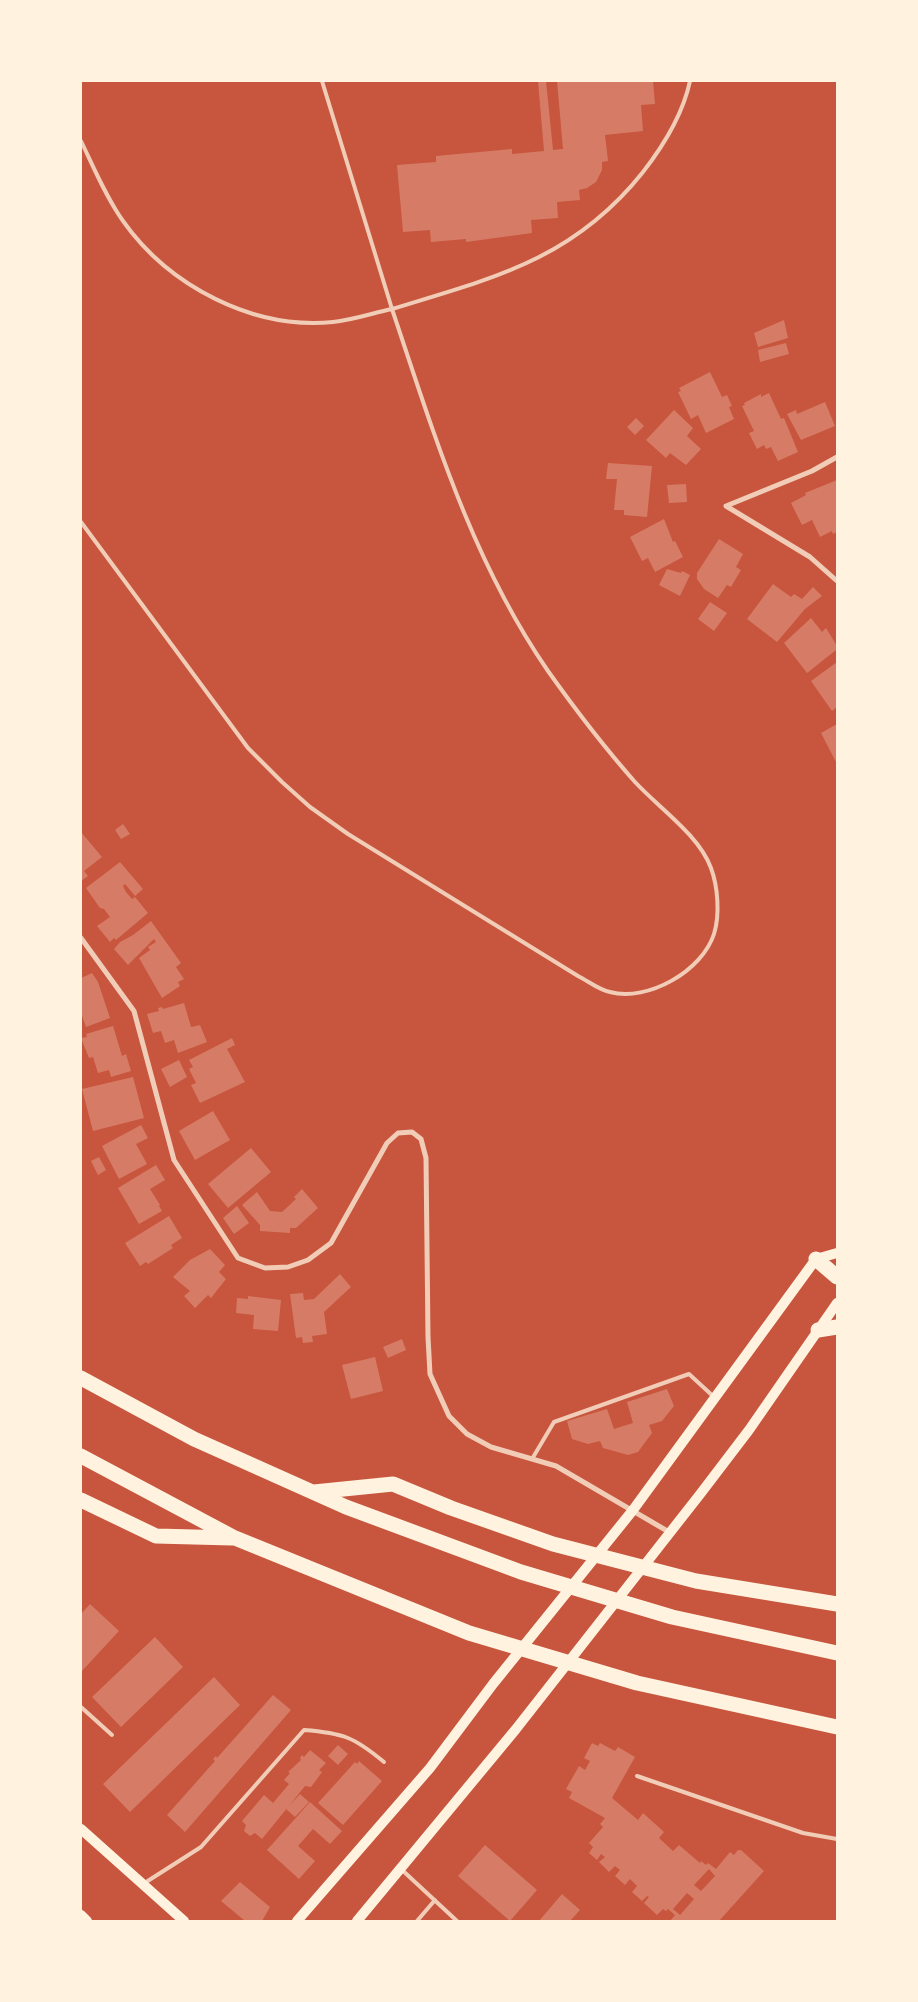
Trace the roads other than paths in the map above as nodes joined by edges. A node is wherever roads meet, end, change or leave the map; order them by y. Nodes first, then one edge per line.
1 (322, 81) edge
2 (690, 81) edge
3 (81, 141) edge
4 (392, 310) junction
5 (837, 457) edge
6 (81, 522) edge
7 (837, 581) edge
8 (81, 938) edge
9 (837, 1253) edge
10 (816, 1259) junction
11 (837, 1277) edge
12 (837, 1303) edge
13 (837, 1327) edge
14 (818, 1330) junction
15 (81, 1378) edge
16 (715, 1398) junction
17 (81, 1456) edge
18 (532, 1459) junction
19 (312, 1492) junction
20 (81, 1500) edge
21 (632, 1510) junction
22 (669, 1532) junction
23 (235, 1538) junction
24 (837, 1604) edge
25 (837, 1653) edge
26 (81, 1707) edge
27 (837, 1727) edge
28 (112, 1735) dead end
29 (384, 1762) dead end
30 (637, 1776) dead end
31 (81, 1829) edge
32 (837, 1839) edge
33 (400, 1870) junction
34 (143, 1884) junction
35 (435, 1900) junction
36 (81, 1915) edge
37 (87, 1921) edge
38 (184, 1921) edge
39 (297, 1921) edge
40 (357, 1921) edge
41 (416, 1921) edge
42 (457, 1921) edge

1 - 4 lane
2 - 4 lane
3 - 4 lane
4 - 6 lane
5 - 7 street
8 - 18 street
9 - 10 main road
10 - 11 highway
10 - 16 main road
12 - 14 main road
13 - 14 highway
14 - 22 main road
15 - 19 highway
16 - 18 lane
16 - 21 main road
17 - 23 highway
18 - 21 street
19 - 24 highway
19 - 25 highway
20 - 23 highway
21 - 22 street
21 - 39 main road
22 - 33 main road
23 - 27 highway
26 - 28 lane
29 - 34 lane
30 - 32 lane
31 - 34 main road
33 - 35 lane
33 - 40 main road
34 - 38 main road
35 - 41 lane
35 - 42 lane
36 - 37 main road

